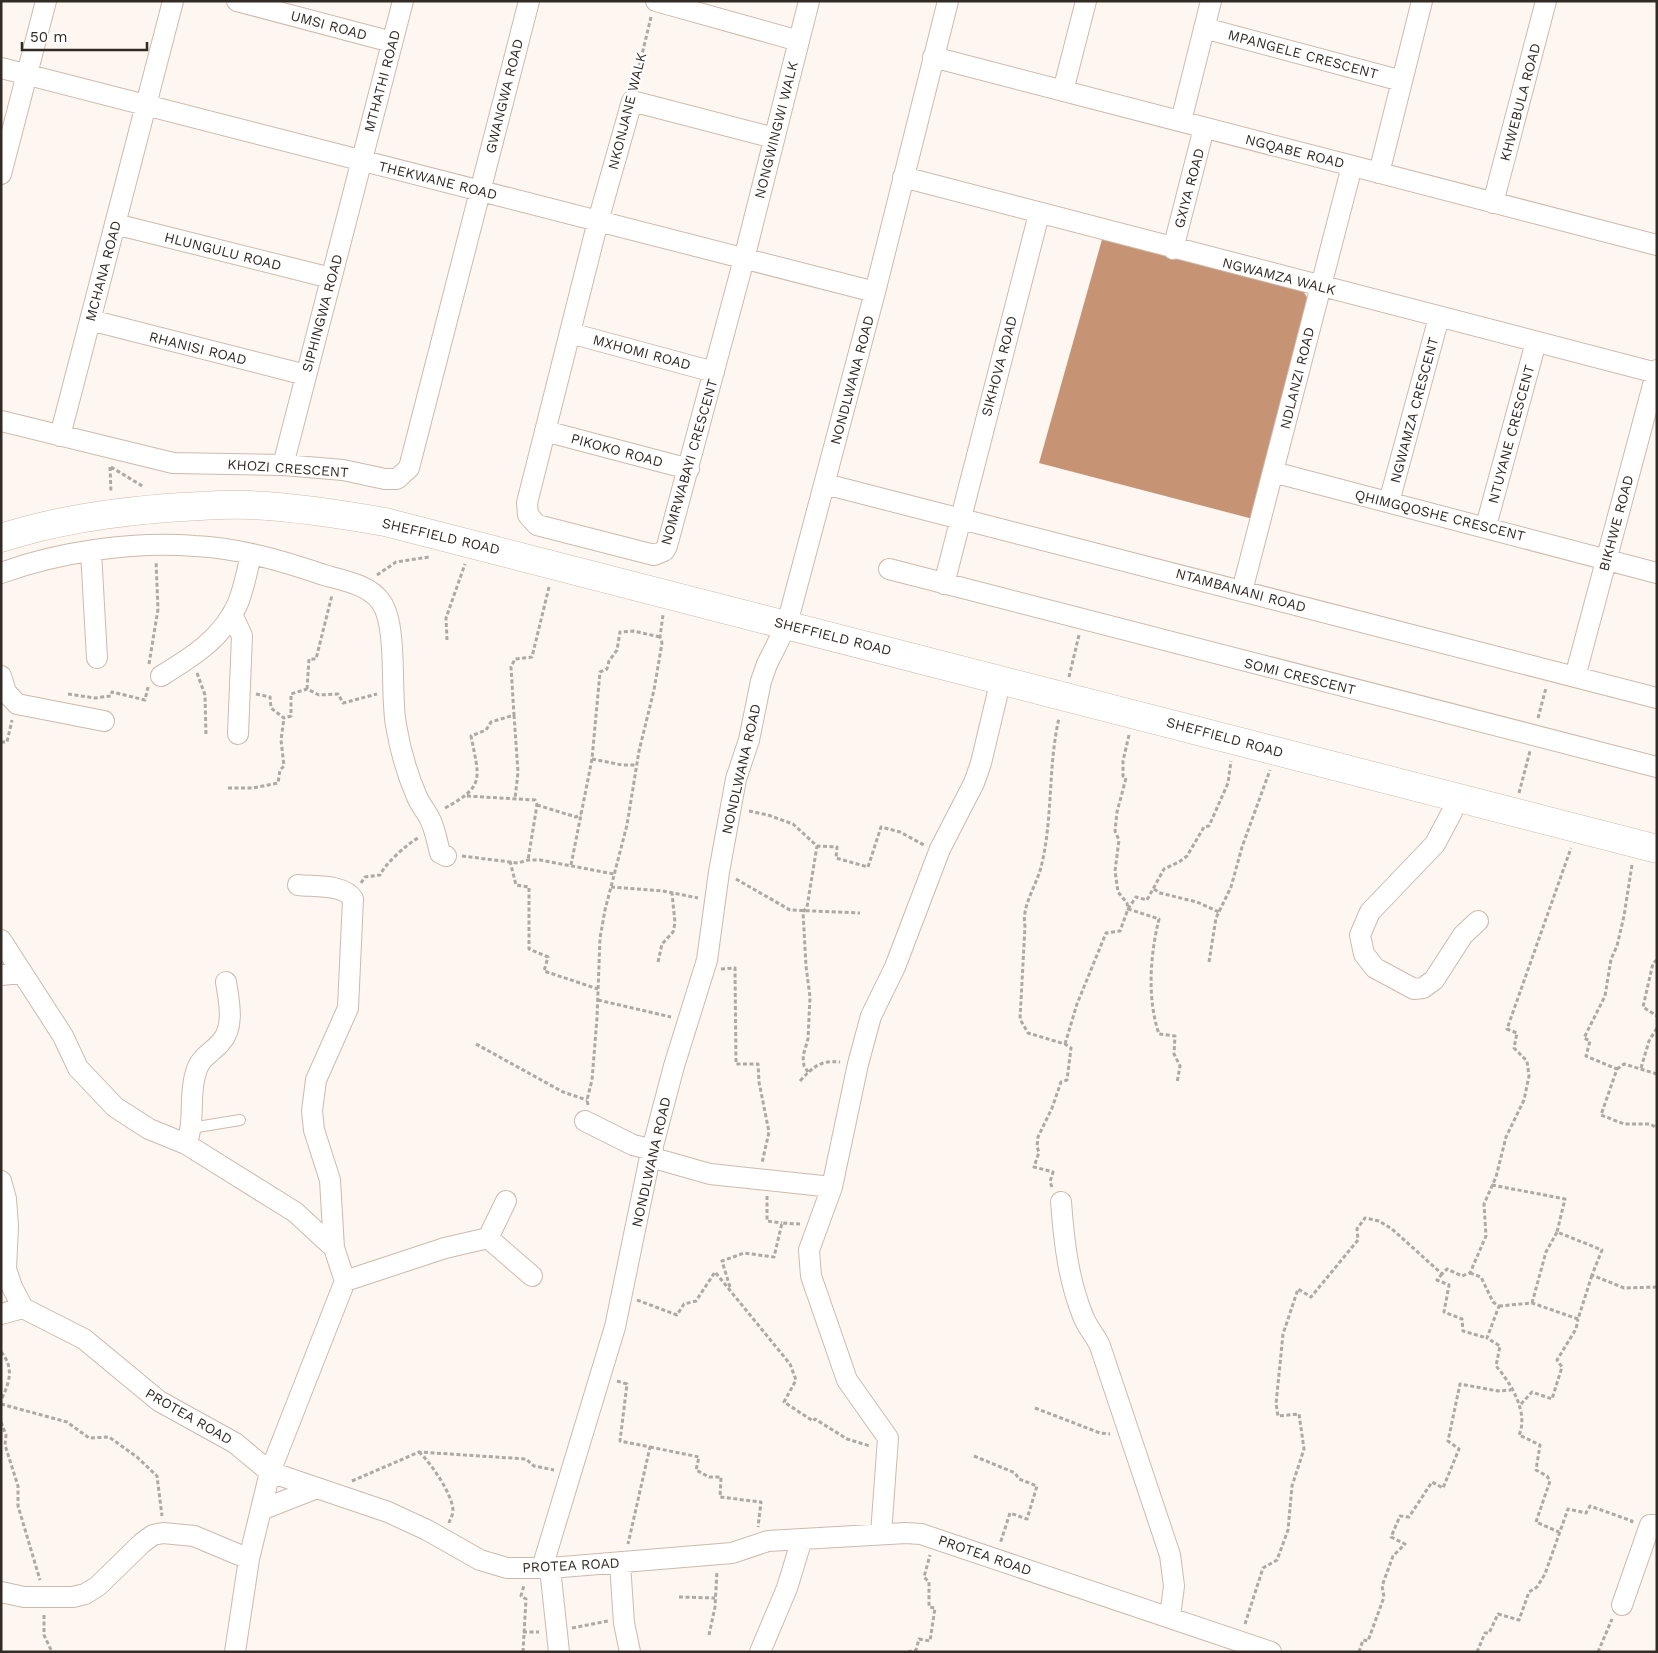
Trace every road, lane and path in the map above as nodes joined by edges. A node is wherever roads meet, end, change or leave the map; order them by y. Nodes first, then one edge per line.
1 (46, 1) edge
2 (173, 1) edge
3 (237, 1) edge
4 (403, 1) edge
5 (529, 1) edge
6 (809, 1) edge
7 (948, 1) edge
8 (1086, 1) edge
9 (1211, 1) edge
10 (1422, 1) edge
11 (1546, 1) edge
12 (656, 2) edge
13 (1204, 28) junction
14 (799, 40) junction
15 (392, 42) junction
16 (933, 57) junction
17 (1, 68) edge
18 (27, 75) junction
19 (1402, 81) junction
20 (1063, 90) junction
21 (632, 102) junction
22 (146, 105) junction
23 (1181, 121) junction
24 (1204, 128) junction
25 (774, 138) junction
26 (361, 161) junction
27 (1352, 166) junction
28 (1379, 173) junction
29 (1, 174) edge
30 (903, 177) junction
31 (480, 191) junction
32 (1493, 203) junction
33 (1039, 214) junction
34 (598, 221) junction
35 (115, 224) junction
36 (1657, 245) edge
37 (1173, 248) junction
38 (744, 259) junction
39 (331, 278) junction
40 (1321, 287) junction
41 (875, 292) junction
42 (1439, 317) junction
43 (90, 320) junction
44 (570, 333) junction
45 (1536, 342) junction
46 (714, 372) junction
47 (1656, 372) edge
48 (306, 375) junction
49 (1, 421) edge
50 (545, 431) junction
51 (60, 436) junction
52 (96, 445) junction
53 (283, 465) junction
54 (110, 466) junction
55 (689, 469) junction
56 (1273, 472) junction
57 (825, 484) junction
58 (147, 489) dead end
59 (111, 498) dead end
60 (1389, 502) junction
61 (960, 518) junction
62 (1486, 526) junction
63 (1, 538) edge
64 (148, 546) junction
65 (432, 549) dead end
66 (92, 552) junction
67 (251, 555) junction
68 (467, 558) dead end
69 (1606, 560) junction
70 (889, 569) dead end
71 (1, 573) edge
72 (1657, 573) edge
73 (338, 579) junction
74 (549, 580) dead end
75 (944, 584) junction
76 (367, 590) junction
77 (1242, 591) junction
78 (664, 609) dead end
79 (232, 614) junction
80 (1083, 620) junction
81 (787, 624) junction
82 (660, 637) junction
83 (447, 640) dead end
84 (97, 658) dead end
85 (192, 658) junction
86 (239, 675) junction
87 (1, 676) edge
88 (161, 676) junction
89 (1574, 676) junction
90 (1001, 679) junction
91 (1066, 688) junction
92 (307, 690) junction
93 (392, 690) junction
94 (1657, 698) edge
95 (13, 702) junction
96 (57, 713) junction
97 (514, 715) junction
98 (284, 718) junction
99 (104, 721) dead end
100 (1130, 731) dead end
101 (238, 734) dead end
102 (206, 736) dead end
103 (1, 742) edge
104 (1278, 750) junction
105 (1231, 756) dead end
106 (592, 760) junction
107 (636, 765) junction
108 (1657, 767) edge
109 (228, 788) dead end
110 (467, 796) junction
111 (1455, 796) junction
112 (515, 799) junction
113 (537, 804) junction
114 (731, 809) junction
115 (582, 813) junction
116 (431, 823) junction
117 (1572, 845) dead end
118 (817, 846) junction
119 (940, 849) junction
120 (1645, 854) edge
121 (446, 856) joint
122 (528, 860) junction
123 (510, 861) junction
124 (570, 865) junction
125 (719, 872) junction
126 (614, 874) junction
127 (298, 885) dead end
128 (611, 887) junction
129 (1154, 889) junction
130 (672, 892) junction
131 (351, 895) junction
132 (716, 901) junction
133 (1128, 909) junction
134 (803, 912) junction
135 (1219, 912) junction
136 (860, 913) dead end
137 (1478, 920) dead end
138 (1, 940) edge
139 (1657, 960) edge
140 (658, 962) dead end
141 (1209, 962) dead end
142 (704, 972) junction
143 (22, 973) junction
144 (1, 975) edge
145 (226, 982) dead end
146 (598, 989) junction
147 (598, 1000) junction
148 (1657, 1016) edge
149 (688, 1022) junction
150 (1657, 1028) edge
151 (476, 1044) dead end
152 (1065, 1044) junction
153 (858, 1064) junction
154 (1641, 1068) junction
155 (1618, 1069) junction
156 (808, 1072) junction
157 (1657, 1074) edge
158 (800, 1081) dead end
159 (1177, 1083) dead end
160 (587, 1100) junction
161 (240, 1120) dead end
162 (585, 1121) joint
163 (1657, 1128) edge
164 (189, 1136) junction
165 (652, 1153) junction
166 (766, 1179) junction
167 (1, 1181) edge
168 (1492, 1185) junction
169 (832, 1187) junction
170 (506, 1201) dead end
171 (1061, 1202) joint
172 (782, 1223) junction
173 (817, 1228) junction
174 (1557, 1232) junction
175 (488, 1238) junction
176 (334, 1248) junction
177 (4, 1272) edge
178 (1470, 1273) junction
179 (1442, 1274) junction
180 (1592, 1275) junction
181 (532, 1276) dead end
182 (344, 1281) junction
183 (1657, 1287) edge
184 (730, 1288) junction
185 (622, 1298) junction
186 (1532, 1303) junction
187 (1498, 1306) junction
188 (23, 1308) junction
189 (1, 1314) edge
190 (1578, 1319) junction
191 (1487, 1338) junction
192 (1, 1352) edge
193 (600, 1379) junction
194 (1511, 1390) junction
195 (1, 1400) edge
196 (1, 1404) edge
197 (1520, 1404) junction
198 (1035, 1408) dead end
199 (1, 1422) edge
200 (1127, 1428) junction
201 (650, 1447) junction
202 (419, 1452) junction
203 (887, 1455) junction
204 (974, 1456) dead end
205 (572, 1467) junction
206 (270, 1472) junction
207 (327, 1491) junction
208 (261, 1510) junction
209 (1652, 1530) edge
210 (1559, 1532) junction
211 (881, 1534) junction
212 (154, 1535) junction
213 (935, 1537) junction
214 (443, 1539) junction
215 (802, 1539) junction
216 (757, 1544) junction
217 (716, 1555) junction
218 (995, 1558) junction
219 (249, 1559) junction
220 (624, 1562) junction
221 (541, 1568) junction
222 (1, 1592) edge
223 (39, 1596) junction
224 (679, 1596) dead end
225 (715, 1598) junction
226 (1622, 1605) joint
227 (1170, 1616) junction
228 (709, 1634) dead end
229 (1238, 1647) edge
230 (52, 1652) edge
231 (235, 1652) edge
232 (523, 1652) edge
233 (558, 1652) edge
234 (630, 1652) edge
235 (760, 1652) edge
236 (908, 1652) edge
237 (1270, 1652) edge
238 (1359, 1652) edge
239 (1476, 1652) edge
240 (1598, 1652) edge

1 - 18 street
2 - 22 street, MCHANA ROAD
3 - 15 street, UMSI ROAD
4 - 15 street, MTHATHI ROAD
5 - 31 street, GWANGWA ROAD
6 - 14 street, NONGWINGWI WALK
7 - 16 street, NONDLWANA ROAD
8 - 20 street
9 - 13 street
10 - 19 street
11 - 32 street, KHWEBULA ROAD
12 - 14 street
12 - 21 path, NKONJANE WALK
13 - 19 street, MPANGELE CRESCENT
13 - 23 street
14 - 25 street, NONGWINGWI WALK
15 - 26 street, MTHATHI ROAD
16 - 20 street, NGQABE ROAD
16 - 30 street, NONDLWANA ROAD
17 - 18 street, THEKWANE ROAD
18 - 22 street, THEKWANE ROAD
18 - 29 street
19 - 28 street
20 - 23 street, NGQABE ROAD
21 - 25 street
21 - 34 street, NKONJANE WALK
22 - 26 street, THEKWANE ROAD
22 - 35 street, MCHANA ROAD
23 - 24 street, NGQABE ROAD
24 - 27 street, NGQABE ROAD
24 - 37 street, GXIYA ROAD
25 - 38 street, NONGWINGWI WALK
26 - 31 street, THEKWANE ROAD
26 - 39 street, SIPHINGWA ROAD
27 - 28 street, NGQABE ROAD
27 - 40 street, NDLANZI ROAD
28 - 32 street, NGQABE ROAD
30 - 33 street, NGWAMZA WALK
30 - 41 street, NONDLWANA ROAD
31 - 34 street, THEKWANE ROAD
31 - 53 street, KHOZI CRESCENT
32 - 36 street, NGQABE ROAD
33 - 37 street, NGWAMZA WALK
33 - 61 street, SIKHOVA ROAD
34 - 38 street, THEKWANE ROAD
34 - 44 street, NOMRWABAYI CRESCENT
35 - 39 street, HLUNGULU ROAD
35 - 43 street, MCHANA ROAD
37 - 40 street, NGWAMZA WALK
38 - 41 street, THEKWANE ROAD
38 - 46 street, NOMRWABAYI CRESCENT
39 - 48 street, SIPHINGWA ROAD
40 - 42 street, NGWAMZA WALK
40 - 56 street, NDLANZI ROAD
41 - 57 street, NONDLWANA ROAD
42 - 45 street, NGWAMZA WALK
42 - 60 street, NGWAMZA CRESCENT
43 - 48 street, RHANISI ROAD
43 - 51 street, MCHANA ROAD
44 - 46 street, MXHOMI ROAD
44 - 50 street, NOMRWABAYI CRESCENT
45 - 47 street, NGWAMZA WALK
45 - 62 street, NTUYANE CRESCENT
46 - 55 street, NOMRWABAYI CRESCENT
47 - 69 street, BIKHWE ROAD
48 - 53 street, SIPHINGWA ROAD
49 - 51 street, KHOZI CRESCENT
50 - 55 street, PIKOKO ROAD
50 - 55 street, NOMRWABAYI CRESCENT
51 - 52 street, KHOZI CRESCENT
52 - 53 street, KHOZI CRESCENT
52 - 54 path
54 - 58 path
54 - 59 path
56 - 60 street, QHIMGQOSHE CRESCENT
56 - 77 street, NDLANZI ROAD
57 - 61 street, NTAMBANANI ROAD
57 - 81 street, NONDLWANA ROAD
60 - 62 street, QHIMGQOSHE CRESCENT
61 - 75 street
61 - 77 street, NTAMBANANI ROAD
62 - 69 street, QHIMGQOSHE CRESCENT
63 - 81 street, SHEFFIELD ROAD
64 - 66 street
64 - 67 street
64 - 88 path
65 - 76 path
66 - 71 street
66 - 84 street
67 - 73 street
67 - 79 street
68 - 83 path
69 - 72 street, QHIMGQOSHE CRESCENT
69 - 89 street, BIKHWE ROAD
70 - 75 street, SOMI CRESCENT
73 - 76 street
73 - 92 path
74 - 97 path
75 - 80 street, SOMI CRESCENT
76 - 93 street
77 - 89 street, NTAMBANANI ROAD
78 - 82 path
79 - 85 street
79 - 86 street
80 - 91 path
80 - 108 street, SOMI CRESCENT
81 - 90 street, SHEFFIELD ROAD
81 - 114 street, NONDLWANA ROAD
82 - 106 path
82 - 107 path
85 - 88 street
85 - 102 path
86 - 98 path
86 - 101 street
87 - 95 street
88 - 96 path
89 - 94 street, NTAMBANANI ROAD
90 - 91 street, SHEFFIELD ROAD
90 - 119 street
91 - 104 street, SHEFFIELD ROAD
91 - 152 path
92 - 93 path
92 - 98 path
93 - 116 street
95 - 96 street
95 - 103 path
96 - 99 street
97 - 110 path
97 - 112 path
98 - 109 path
100 - 133 path
104 - 111 street, SHEFFIELD ROAD
104 - 135 path
105 - 129 path
106 - 107 path
106 - 115 path
107 - 126 path
110 - 112 path
110 - 116 path
111 - 120 street, SHEFFIELD ROAD
111 - 137 street
112 - 113 path
113 - 115 path
113 - 122 path
114 - 118 path
114 - 125 street, NONDLWANA ROAD
115 - 124 path
116 - 121 street
116 - 131 path
117 - 168 path
118 - 119 path
118 - 134 path
119 - 153 street
120 - 155 path
121 - 123 path
122 - 123 path
122 - 124 path
123 - 146 path
124 - 126 path
125 - 132 street, NONDLWANA ROAD
125 - 134 path
126 - 128 path
127 - 131 street
128 - 130 path
128 - 146 path
129 - 133 path
129 - 135 path
130 - 132 path
130 - 140 path
131 - 176 street
132 - 142 street, NONDLWANA ROAD
133 - 152 path
133 - 159 path
134 - 136 path
134 - 156 path
135 - 141 path
138 - 143 street
139 - 148 path
142 - 149 street, NONDLWANA ROAD
142 - 166 path
143 - 144 street
143 - 164 street
145 - 164 street
146 - 147 path
147 - 149 path
147 - 160 path
149 - 165 street, NONDLWANA ROAD
150 - 154 path
151 - 160 path
152 - 171 path
153 - 156 path
153 - 169 street
154 - 155 path
154 - 157 path
155 - 163 path
156 - 158 path
160 - 162 path
161 - 164 lane
162 - 165 street
164 - 176 street
165 - 166 street
165 - 185 street, NONDLWANA ROAD
166 - 169 street
166 - 172 path
167 - 177 street
168 - 174 path
168 - 178 path
169 - 173 street
170 - 175 street
171 - 200 street
172 - 173 path
172 - 184 path
173 - 203 street
174 - 180 path
174 - 186 path
175 - 181 street
175 - 182 street
176 - 182 street
177 - 188 street
178 - 179 path
178 - 187 path
179 - 191 path
179 - 229 path
180 - 183 path
180 - 190 path
182 - 206 street
184 - 185 path
184 - 203 path
185 - 193 street, NONDLWANA ROAD
186 - 187 path
186 - 190 path
187 - 191 path
188 - 189 street
188 - 206 street, PROTEA ROAD
190 - 197 path
191 - 194 path
192 - 195 path
193 - 201 path
193 - 205 street, NONDLWANA ROAD
194 - 197 path
194 - 238 path
196 - 212 path
197 - 210 path
198 - 200 path
199 - 223 path
200 - 227 street
201 - 216 path
201 - 220 path
202 - 205 path
202 - 207 path
202 - 214 path
203 - 211 street
204 - 218 path
205 - 221 street, NONDLWANA ROAD
206 - 207 street, PROTEA ROAD
206 - 208 street
207 - 208 street
207 - 214 street, PROTEA ROAD
208 - 219 street
209 - 210 path
209 - 226 street
210 - 239 path
211 - 213 street, PROTEA ROAD
211 - 215 street, PROTEA ROAD
212 - 219 street
212 - 223 street
213 - 218 street, PROTEA ROAD
213 - 236 path
214 - 221 street, PROTEA ROAD
215 - 216 street, PROTEA ROAD
215 - 235 street
216 - 217 street, PROTEA ROAD
217 - 220 street, PROTEA ROAD
217 - 225 path
218 - 227 street, PROTEA ROAD
219 - 231 street
220 - 221 street, PROTEA ROAD
220 - 234 street
221 - 232 path
221 - 233 street
222 - 223 street
223 - 230 path
224 - 225 path
225 - 228 path
226 - 240 path
227 - 229 street, PROTEA ROAD
229 - 237 street, PROTEA ROAD

